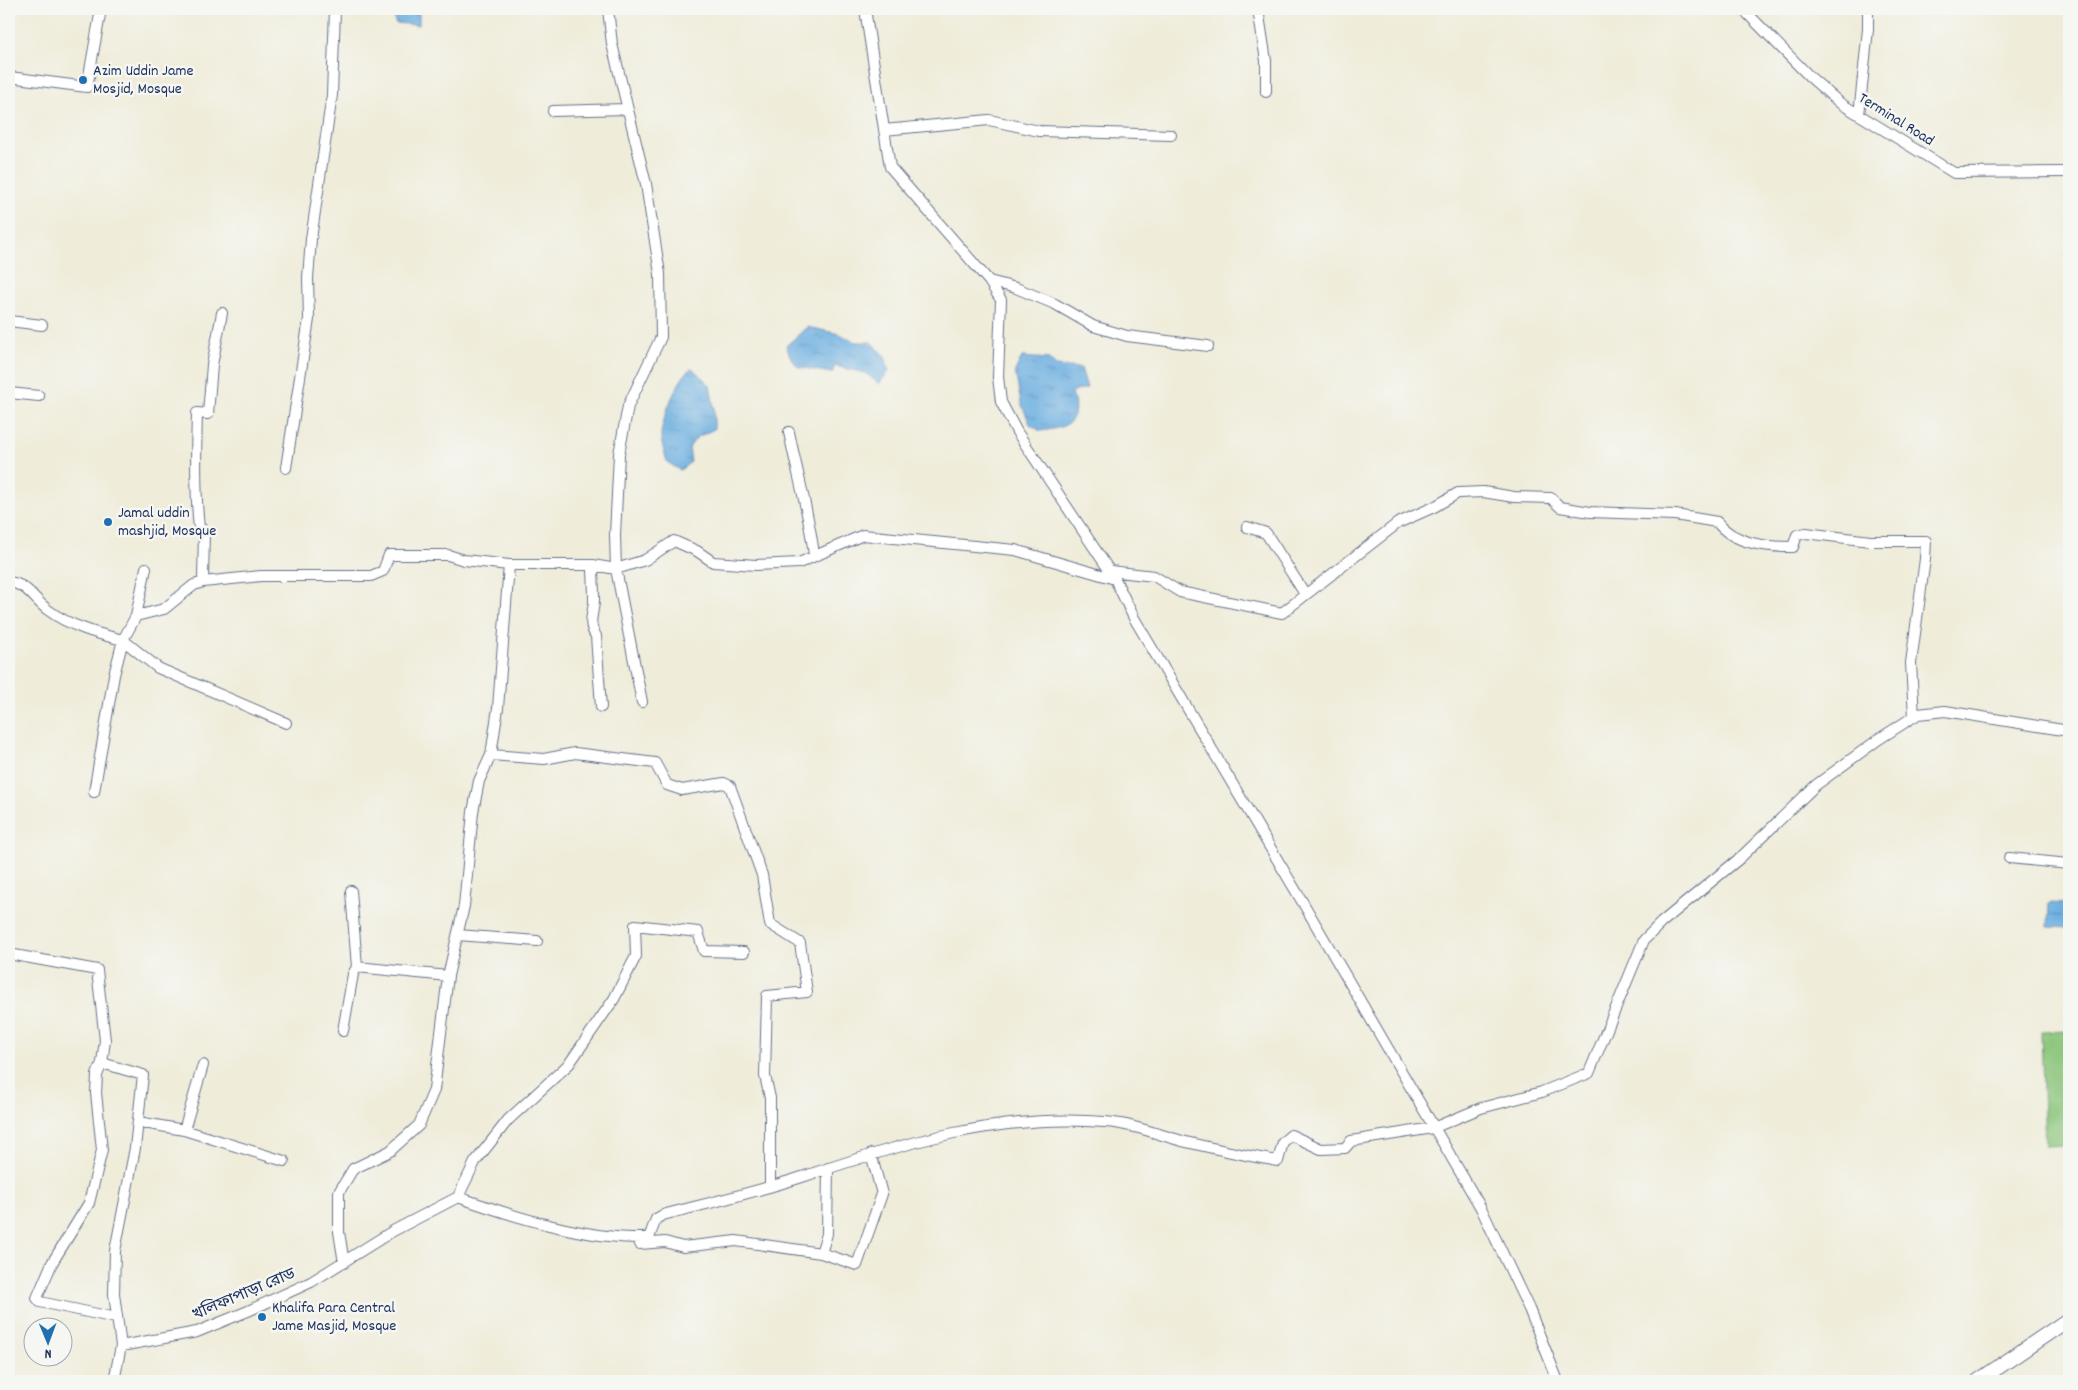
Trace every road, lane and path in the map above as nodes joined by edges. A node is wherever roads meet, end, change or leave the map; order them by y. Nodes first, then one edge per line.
1 (101, 9) edge
2 (335, 9) edge
3 (608, 9) edge
4 (865, 9) edge
5 (1258, 9) edge
6 (1743, 9) edge
7 (1868, 9) edge
8 (9, 77) edge
9 (1266, 92) dead end
10 (626, 108) junction
11 (553, 111) dead end
12 (1859, 115) junction
13 (884, 130) junction
14 (1171, 135) dead end
15 (2069, 172) edge
16 (989, 281) junction
17 (222, 313) dead end
18 (9, 321) edge
19 (42, 325) dead end
20 (1208, 346) dead end
21 (9, 393) edge
22 (39, 396) dead end
23 (789, 432) dead end
24 (286, 468) dead end
25 (1247, 527) dead end
26 (814, 555) junction
27 (509, 565) junction
28 (593, 565) junction
29 (146, 568) dead end
30 (616, 569) junction
31 (1112, 575) junction
32 (9, 582) edge
33 (203, 582) junction
34 (1305, 594) junction
35 (136, 616) junction
36 (123, 640) junction
37 (642, 702) dead end
38 (602, 707) dead end
39 (1914, 717) junction
40 (286, 723) dead end
41 (2069, 731) edge
42 (491, 755) junction
43 (94, 792) dead end
44 (2009, 858) dead end
45 (2069, 864) edge
46 (352, 891) dead end
47 (458, 935) junction
48 (537, 941) dead end
49 (744, 952) dead end
50 (9, 954) edge
51 (357, 968) junction
52 (448, 976) junction
53 (343, 1031) dead end
54 (102, 1063) junction
55 (204, 1064) dead end
56 (138, 1122) junction
57 (1432, 1128) junction
58 (184, 1130) junction
59 (871, 1154) junction
60 (284, 1161) dead end
61 (828, 1168) junction
62 (770, 1187) junction
63 (458, 1196) junction
64 (636, 1239) junction
65 (821, 1253) junction
66 (344, 1263) junction
67 (116, 1318) junction
68 (2069, 1319) edge
69 (121, 1346) junction
70 (114, 1381) edge
71 (1558, 1381) edge
72 (1978, 1381) edge

1 - 8 street
2 - 24 street
3 - 10 street
4 - 13 street
5 - 9 street
6 - 12 street, Terminal Road
7 - 12 street
10 - 11 street
10 - 30 street
12 - 15 street, Terminal Road
13 - 14 street
13 - 16 street
16 - 20 street
16 - 31 street
17 - 33 street
18 - 19 street
21 - 22 street
23 - 26 street
25 - 34 street
26 - 30 street
26 - 31 street
27 - 28 street
27 - 33 street
27 - 42 street
28 - 30 street
28 - 38 street
29 - 35 street
30 - 37 street
31 - 34 street
31 - 57 street
32 - 36 street
33 - 35 street
34 - 39 street
35 - 36 street
36 - 40 street
36 - 43 street
39 - 41 street
39 - 57 street
42 - 47 street
42 - 62 street
44 - 45 street
46 - 51 street
47 - 48 street
47 - 52 street
49 - 63 street
50 - 54 street
51 - 52 street
51 - 53 street
52 - 66 street
54 - 56 street
54 - 67 street
55 - 58 street
56 - 58 street
56 - 67 street
57 - 59 street
57 - 71 street
58 - 60 street
59 - 61 street
59 - 65 street
61 - 62 street
61 - 65 street
62 - 64 street
63 - 64 street
63 - 66 street, খলিফাপাড়া রোড
64 - 65 street
66 - 69 street, খলিফাপাড়া রোড
67 - 69 street
68 - 72 street
69 - 70 street

